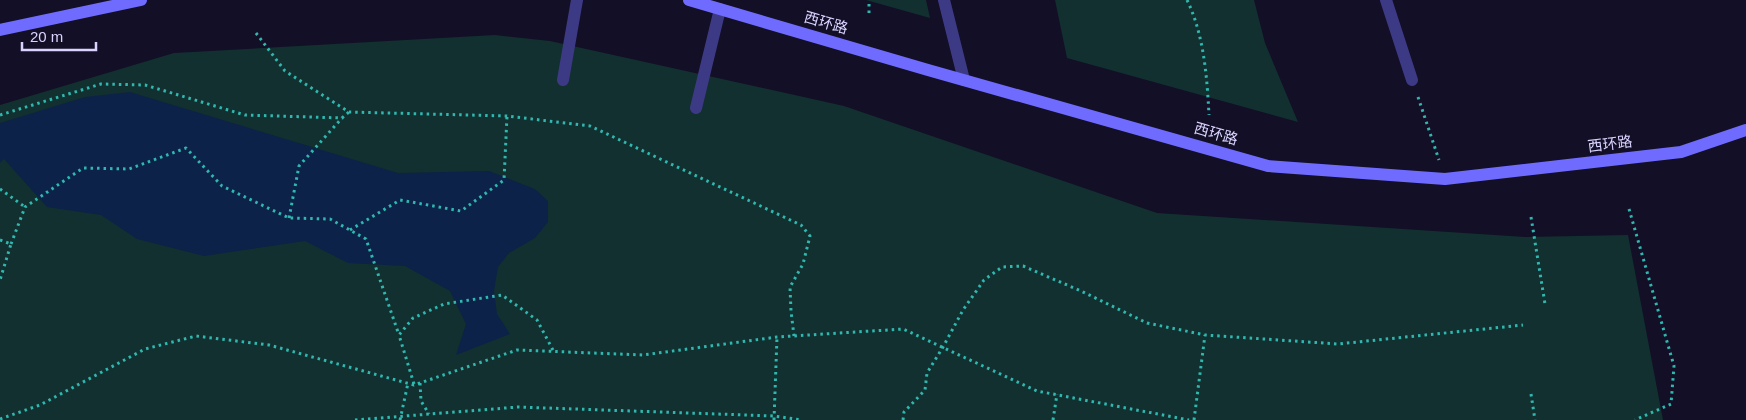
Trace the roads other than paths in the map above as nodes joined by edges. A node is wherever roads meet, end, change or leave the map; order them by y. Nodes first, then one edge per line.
1 (141, 0) edge
2 (577, 0) edge
3 (689, 0) edge
4 (944, 0) edge
5 (1386, 0) edge
6 (720, 9) junction
7 (0, 30) edge
8 (563, 80) dead end
9 (964, 80) junction
10 (1412, 80) road end
11 (696, 108) dead end
12 (1746, 130) edge

1 - 7 main road
2 - 8 street
3 - 6 main road, 西环路
4 - 9 street
5 - 10 street
6 - 9 main road, 西环路
6 - 11 street
9 - 12 main road, 西环路

